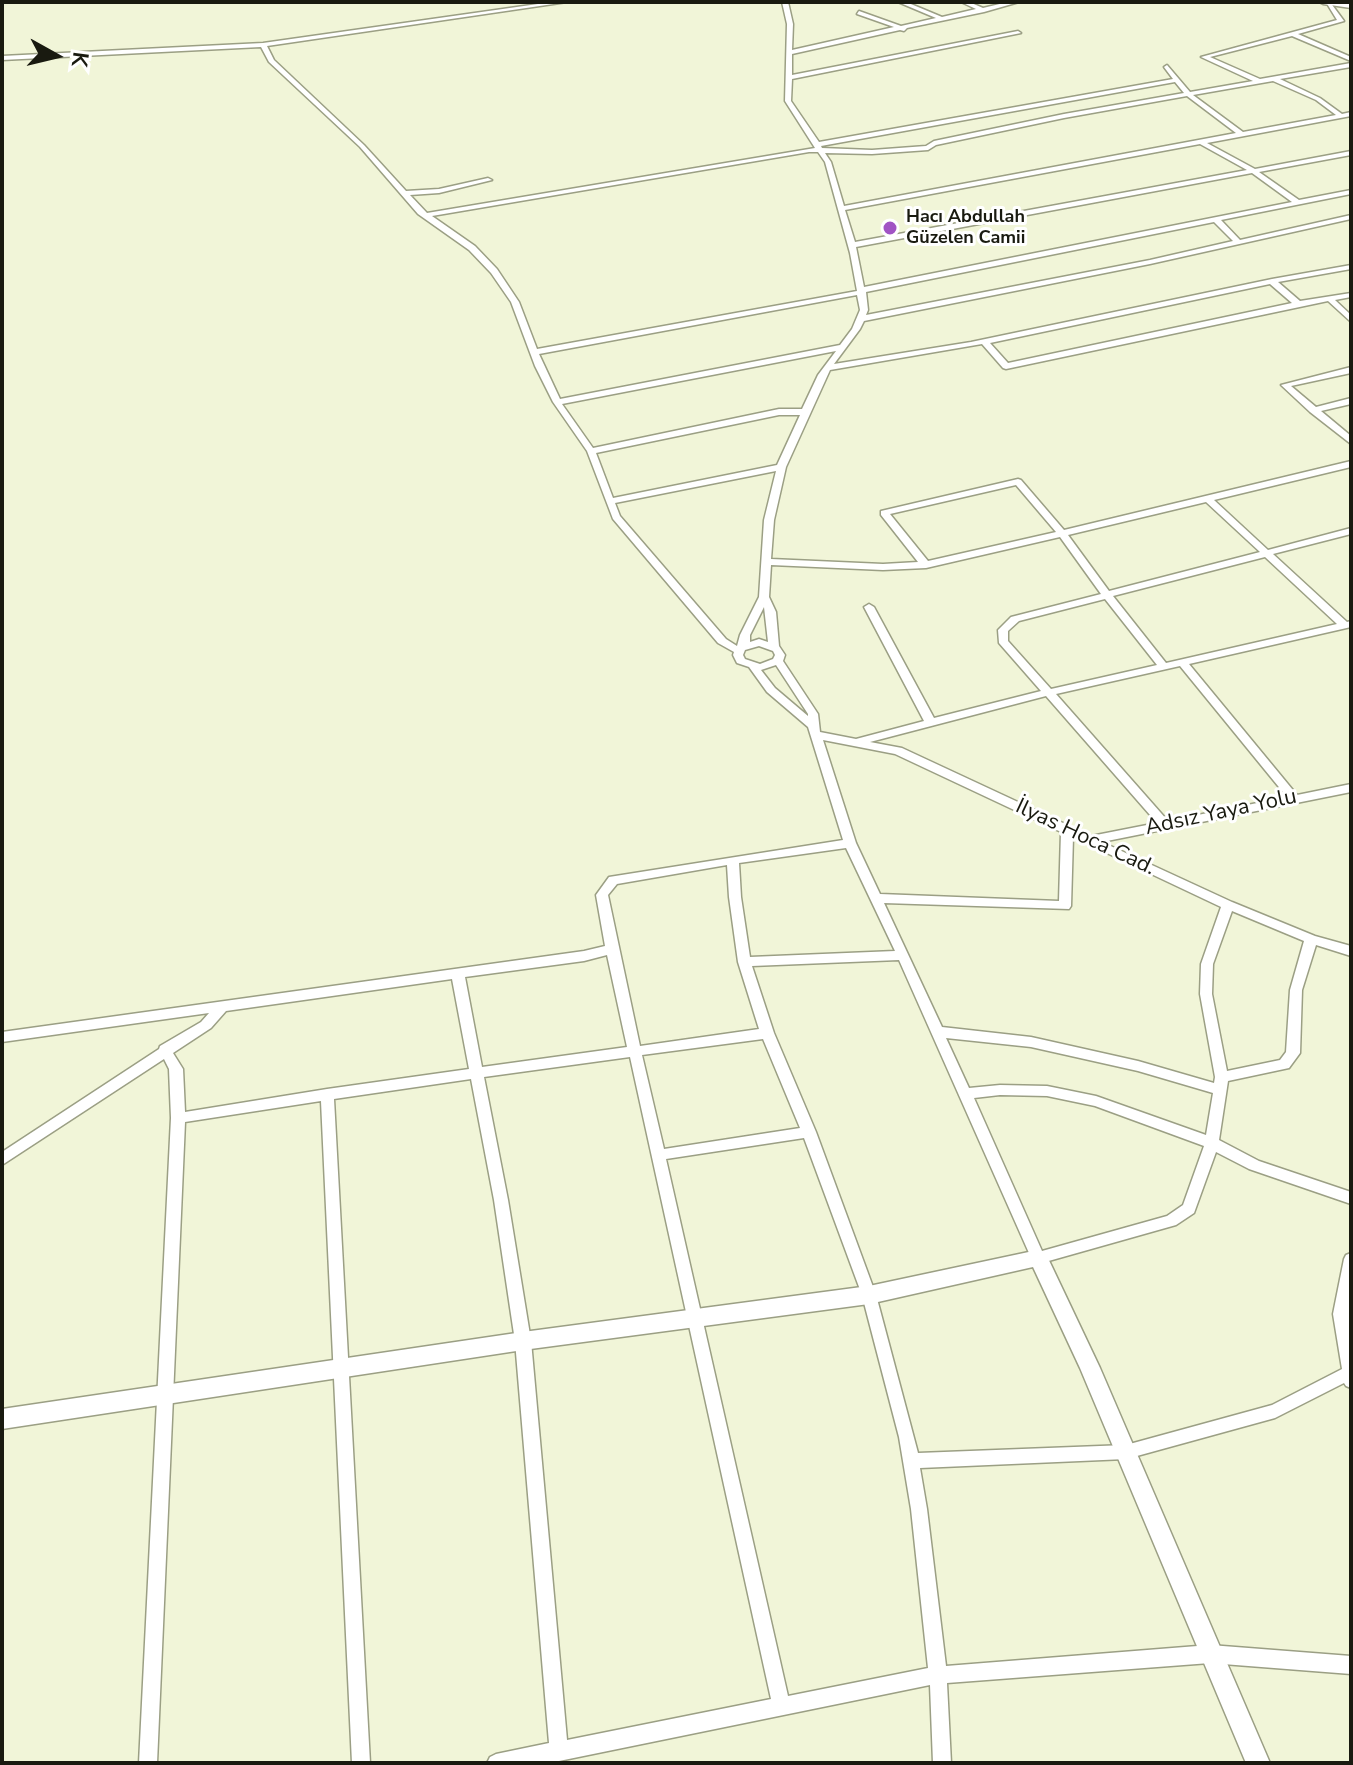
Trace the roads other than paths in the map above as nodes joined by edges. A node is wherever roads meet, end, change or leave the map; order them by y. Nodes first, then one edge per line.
1 (564, 2) edge
2 (785, 2) edge
3 (901, 2) edge
4 (964, 2) edge
5 (1016, 2) edge
6 (1326, 2) edge
7 (1351, 6) edge
8 (984, 10) junction
9 (859, 13) dead end
10 (943, 20) junction
11 (904, 29) junction
12 (1018, 33) dead end
13 (1291, 33) junction
14 (263, 45) junction
15 (788, 53) junction
16 (2, 58) edge
17 (1351, 62) edge
18 (1167, 67) dead end
19 (788, 78) junction
20 (1274, 79) junction
21 (1177, 80) junction
22 (1259, 81) junction
23 (1188, 94) junction
24 (1351, 114) edge
25 (1340, 115) junction
26 (1241, 134) junction
27 (1201, 142) junction
28 (818, 147) junction
29 (1351, 153) edge
30 (1252, 170) junction
31 (488, 180) dead end
32 (1351, 192) edge
33 (406, 193) junction
34 (1297, 202) junction
35 (841, 209) junction
36 (425, 215) junction
37 (1351, 217) edge
38 (1216, 219) junction
39 (1237, 241) junction
40 (852, 245) junction
41 (1351, 267) edge
42 (1272, 281) junction
43 (862, 291) junction
44 (1351, 295) edge
45 (1330, 299) junction
46 (1298, 304) junction
47 (860, 319) junction
48 (1351, 320) edge
49 (984, 341) junction
50 (843, 347) junction
51 (534, 352) junction
52 (828, 368) junction
53 (1351, 370) edge
54 (1351, 401) edge
55 (557, 402) junction
56 (1313, 410) junction
57 (808, 412) junction
58 (1351, 441) edge
59 (591, 451) junction
60 (1351, 464) edge
61 (781, 467) junction
62 (1207, 498) junction
63 (612, 501) junction
64 (1351, 531) edge
65 (1062, 533) junction
66 (1267, 554) junction
67 (766, 562) junction
68 (926, 565) junction
69 (1107, 595) junction
70 (764, 597) junction
71 (869, 607) dead end
72 (1348, 625) edge
73 (774, 646) junction
74 (742, 649) junction
75 (778, 661) junction
76 (1182, 662) junction
77 (754, 667) junction
78 (1164, 667) junction
79 (1046, 693) junction
80 (931, 723) junction
81 (815, 730) junction
82 (859, 741) junction
83 (1351, 788) edge
84 (1293, 797) junction
85 (1164, 824) junction
86 (1067, 829) junction
87 (1091, 840) junction
88 (850, 843) junction
89 (733, 860) junction
90 (877, 898) junction
91 (1228, 905) junction
92 (1311, 939) junction
93 (612, 949) junction
94 (1351, 951) edge
95 (903, 955) junction
96 (744, 962) junction
97 (458, 975) junction
98 (221, 1008) junction
99 (938, 1032) junction
100 (767, 1033) junction
101 (2, 1037) edge
102 (165, 1050) junction
103 (635, 1050) junction
104 (476, 1072) junction
105 (1221, 1084) junction
106 (327, 1094) junction
107 (965, 1094) junction
108 (178, 1118) junction
109 (809, 1132) junction
110 (1212, 1143) junction
111 (658, 1155) junction
112 (2, 1159) edge
113 (1351, 1198) edge
114 (1038, 1258) junction
115 (1351, 1259) edge
116 (869, 1295) junction
117 (696, 1317) junction
118 (523, 1341) junction
119 (342, 1368) junction
120 (1349, 1378) edge
121 (165, 1394) junction
122 (2, 1419) edge
123 (1126, 1452) junction
124 (911, 1461) junction
125 (1210, 1654) junction
126 (1351, 1665) edge
127 (938, 1675) junction
128 (782, 1708) junction
129 (559, 1752) junction
130 (148, 1763) edge
131 (361, 1763) edge
132 (496, 1763) edge
133 (942, 1763) edge
134 (1258, 1763) edge

1 - 14 street
2 - 15 street
3 - 10 street
4 - 8 street
5 - 8 street
6 - 7 street
6 - 13 street
8 - 10 street
9 - 11 street
10 - 11 street
11 - 15 street
12 - 19 street
13 - 17 street
13 - 22 street
14 - 16 street
14 - 33 street
15 - 19 street
17 - 20 street
18 - 21 street
19 - 28 street
20 - 22 street
20 - 25 street
21 - 23 street
21 - 28 street
22 - 23 street
23 - 26 street
23 - 28 street
24 - 25 street
25 - 26 street
26 - 27 street
27 - 30 street
27 - 35 street
28 - 35 street
28 - 36 street
29 - 30 street
30 - 34 street
30 - 40 street
31 - 33 street
32 - 34 street
33 - 36 street
34 - 38 street
35 - 40 street
36 - 51 street
37 - 39 street
38 - 39 street
38 - 43 street
39 - 47 street
40 - 43 street
41 - 42 street
42 - 46 street
42 - 49 street
43 - 47 street
43 - 51 street
44 - 45 street
45 - 46 street
45 - 48 street
46 - 49 street
47 - 50 street
49 - 52 street
50 - 52 street
50 - 55 street
51 - 55 street
52 - 57 street
53 - 56 street
54 - 56 street
55 - 59 street
56 - 58 street
57 - 59 street
57 - 61 street
59 - 63 street
60 - 62 street
61 - 63 street
61 - 67 street
62 - 65 street
62 - 66 street
63 - 74 street
64 - 66 street
65 - 68 street
65 - 68 street
65 - 69 street
66 - 69 street
66 - 72 street
67 - 68 street
67 - 70 street
69 - 78 street
69 - 79 street
70 - 73 street
70 - 74 street
71 - 80 street
72 - 76 street
73 - 74 street
73 - 75 street
74 - 77 street
75 - 77 street
75 - 81 street
76 - 78 street
76 - 84 street
77 - 81 street
78 - 79 street
79 - 80 street
79 - 85 street
80 - 82 street
81 - 82 street, İlyas Hoca Cad.
81 - 88 street
82 - 86 street, İlyas Hoca Cad.
83 - 84 street, Adsız Yaya Yolu
84 - 85 street, Adsız Yaya Yolu
85 - 87 street, Adsız Yaya Yolu
86 - 87 street, İlyas Hoca Cad.
86 - 90 street
87 - 91 street, İlyas Hoca Cad.
88 - 89 street
88 - 90 street
89 - 93 street
89 - 96 street
90 - 95 street
91 - 92 street, İlyas Hoca Cad.
91 - 105 street
92 - 94 street, İlyas Hoca Cad.
92 - 105 street
93 - 97 street
93 - 103 street
95 - 96 street
95 - 99 street
96 - 100 street
97 - 98 street
97 - 104 street
98 - 101 street
98 - 102 street
99 - 105 street
99 - 107 street
100 - 103 street
100 - 109 street
102 - 108 street
102 - 112 street
103 - 104 street
103 - 111 street
104 - 106 street
104 - 118 street
105 - 110 street
106 - 108 street
106 - 119 street
107 - 110 street
107 - 114 street
108 - 121 street
109 - 111 street
109 - 116 street
110 - 113 street
110 - 114 street
111 - 117 street
114 - 116 street
114 - 123 street
115 - 120 street
116 - 117 street
116 - 124 street
117 - 118 street
117 - 128 street
118 - 119 street
118 - 129 street
119 - 121 street
119 - 131 street
120 - 123 street
121 - 122 street
121 - 130 street
123 - 124 street
123 - 125 street
124 - 127 street
125 - 126 street
125 - 127 street
125 - 134 street
127 - 128 street
127 - 133 street
128 - 129 street
129 - 132 street

